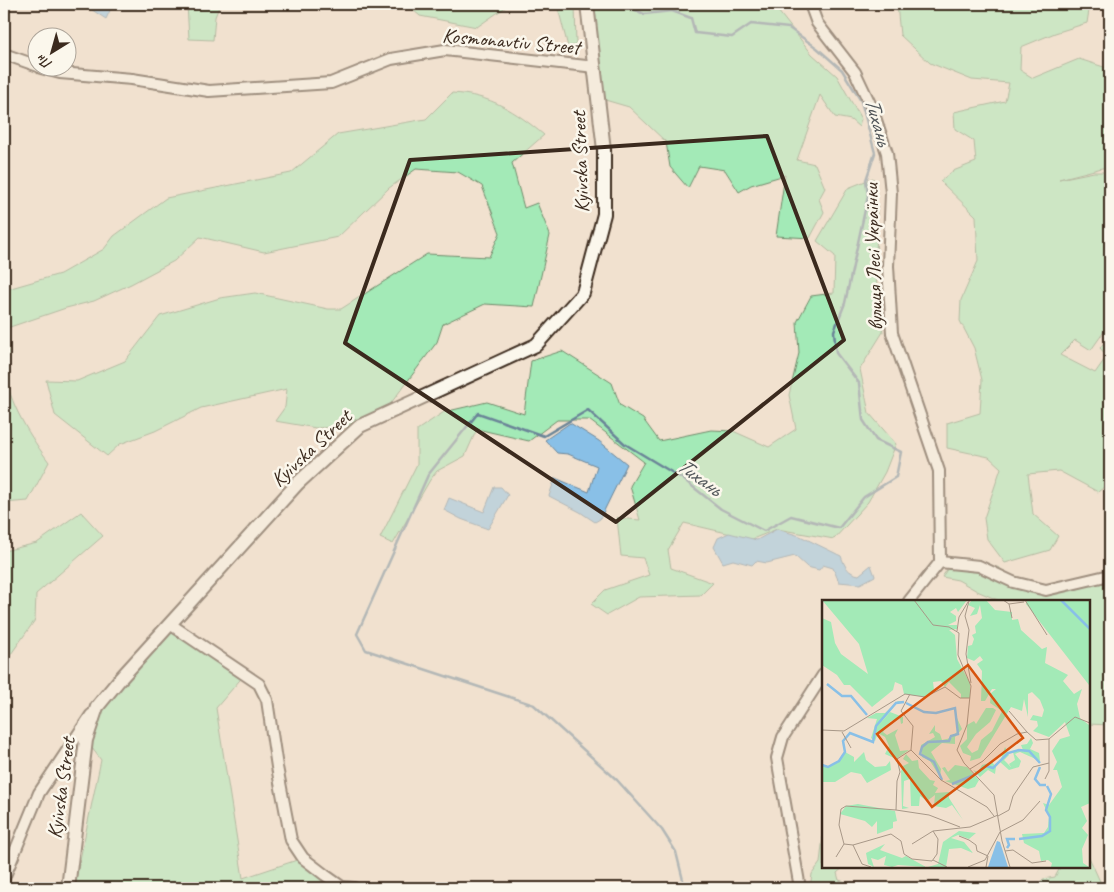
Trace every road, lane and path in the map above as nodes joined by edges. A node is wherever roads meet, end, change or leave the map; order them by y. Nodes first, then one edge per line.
1 (587, 4) edge
2 (810, 4) edge
3 (4, 54) edge
4 (28, 62) edge
5 (595, 67) junction
6 (78, 74) edge
7 (940, 562) junction
8 (1110, 576) edge
9 (910, 600) edge
10 (170, 624) junction
11 (822, 677) edge
12 (97, 707) junction
13 (4, 878) edge
14 (68, 888) edge
15 (354, 888) edge
16 (800, 888) edge

1 - 5 main road, Kyivska Street
2 - 7 street, вулиця Лесі Українки
3 - 4 street
5 - 6 street, Kosmonavtiv Street
5 - 10 main road, Kyivska Street
7 - 8 street
7 - 9 street
10 - 12 main road, Kyivska Street
10 - 15 street
11 - 16 street
12 - 13 street
12 - 14 main road, Kyivska Street

